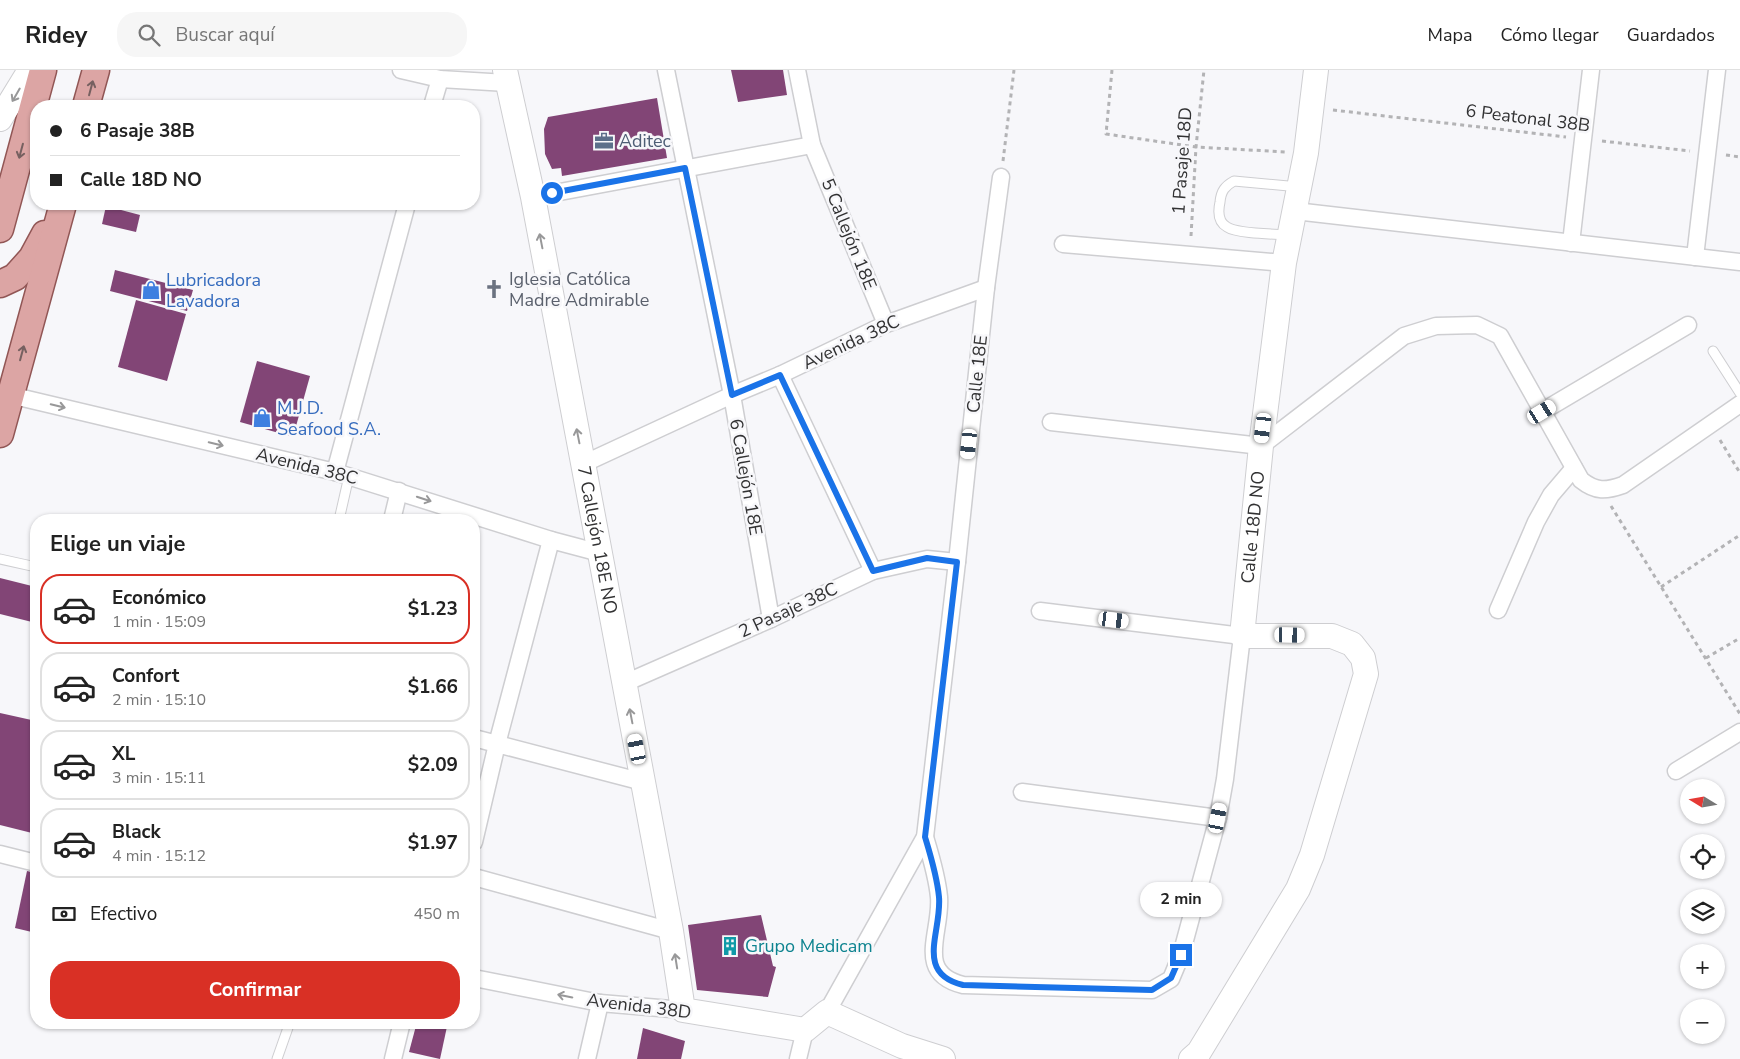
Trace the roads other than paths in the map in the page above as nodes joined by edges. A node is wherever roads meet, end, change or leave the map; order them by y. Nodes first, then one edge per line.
1 (30, 70) edge
2 (43, 70) edge
3 (96, 70) edge
4 (400, 70) edge
5 (666, 70) edge
6 (797, 70) edge
7 (1316, 70) edge
8 (1591, 70) edge
9 (1717, 70) edge
10 (506, 77) edge
11 (440, 79) junction
12 (35, 100) edge
13 (88, 100) edge
14 (434, 100) edge
15 (30, 118) edge
16 (0, 119) edge
17 (812, 145) junction
18 (685, 168) junction
19 (1001, 177) road end
20 (1300, 187) junction
21 (533, 197) junction
22 (58, 210) edge
23 (59, 210) edge
24 (406, 210) edge
25 (1296, 211) junction
26 (0, 228) edge
27 (1290, 235) junction
28 (1571, 243) junction
29 (1063, 244) dead end
30 (1695, 257) junction
31 (1740, 262) edge
32 (1284, 263) junction
33 (0, 284) edge
34 (986, 288) junction
35 (886, 324) junction
36 (1688, 325) dead end
37 (1714, 351) dead end
38 (780, 375) junction
39 (1740, 393) edge
40 (10, 395) junction
41 (732, 395) junction
42 (1740, 404) edge
43 (1542, 412) junction
44 (1051, 422) dead end
45 (0, 434) edge
46 (1261, 446) junction
47 (583, 464) junction
48 (1574, 468) junction
49 (342, 474) junction
50 (399, 492) junction
51 (339, 514) edge
52 (394, 514) edge
53 (469, 514) edge
54 (480, 518) edge
55 (551, 540) junction
56 (600, 553) junction
57 (0, 559) edge
58 (957, 562) junction
59 (30, 566) edge
60 (873, 571) junction
61 (1498, 610) dead end
62 (1040, 611) dead end
63 (771, 619) junction
64 (1242, 636) junction
65 (625, 683) junction
66 (1740, 732) edge
67 (480, 740) edge
68 (497, 744) junction
69 (1676, 771) dead end
70 (644, 782) junction
71 (1022, 792) dead end
72 (480, 816) edge
73 (1218, 818) junction
74 (925, 837) junction
75 (0, 854) edge
76 (30, 862) edge
77 (480, 879) edge
78 (671, 931) junction
79 (480, 979) edge
80 (600, 1003) junction
81 (683, 1010) junction
82 (827, 1012) junction
83 (288, 1029) edge
84 (400, 1029) edge
85 (805, 1030) junction
86 (277, 1059) edge
87 (393, 1059) edge
88 (587, 1059) edge
89 (798, 1059) edge
90 (943, 1059) edge
91 (1191, 1059) edge

1 -> 16 street
2 -> 12 main road
13 -> 3 main road
4 - 11 street
5 - 18 street, 6 Callejón 18E
6 - 17 street, 5 Callejón 18E
7 - 20 street, Calle 18D NO
8 - 28 street
9 - 30 street
10 - 11 street
10 - 21 street, 7 Callejón 18E NO
11 - 14 street
15 -> 26 main road
17 - 18 street
17 - 35 street, 5 Callejón 18E
18 - 21 street
18 - 41 street, 6 Callejón 18E
19 - 34 street, Calle 18E
20 - 25 street, Calle 18D NO
20 - 27 lane
47 -> 21 street, 7 Callejón 18E NO
22 - 33 main road
40 -> 23 main road
24 - 49 street
25 - 27 street, Calle 18D NO
25 - 28 street
27 - 32 street, Calle 18D NO
28 - 30 street
29 - 32 street
30 - 31 street
32 - 46 street, Calle 18D NO
34 - 35 street, Avenida 38C
34 - 58 street, Calle 18E
35 - 38 street, Avenida 38C
36 - 43 street
37 - 39 lane
38 - 41 street, Avenida 38C
38 - 60 street
40 - 45 main road
40 -> 49 street, Avenida 38C
41 - 47 street, Avenida 38C
41 - 63 street, 6 Callejón 18E
42 - 48 street
43 - 46 street
43 - 48 street
44 - 46 street
46 - 64 street, Calle 18D NO
47 - 56 street, 7 Callejón 18E NO
48 - 61 street
49 - 50 street, Avenida 38C
49 - 51 lane
50 - 52 street
50 -> 53 street, Avenida 38C
54 -> 55 street, Avenida 38C
55 - 56 street, Avenida 38C
55 - 68 street
56 - 65 street, 7 Callejón 18E NO
57 - 59 lane
58 - 60 street, 2 Pasaje 38C
58 - 74 street, Calle 18E
60 - 63 street, 2 Pasaje 38C
62 - 64 street
63 - 65 street, 2 Pasaje 38C
64 - 73 street, Calle 18D NO
64 - 91 street
70 -> 65 street, 7 Callejón 18E NO
66 - 69 street
67 - 68 street
68 - 70 street
68 - 72 street
70 - 78 street, 7 Callejón 18E NO
71 - 73 street
73 - 74 street, Calle 18D NO
74 - 82 street, Calle 18E
75 - 76 street
77 - 78 street
81 -> 78 street, 7 Callejón 18E NO
80 -> 79 street, Avenida 38D
80 - 81 street, Avenida 38D
80 - 88 street
81 - 85 street, Avenida 38D
82 - 85 street
82 - 90 street
83 - 86 lane
84 - 87 street
85 - 89 street

